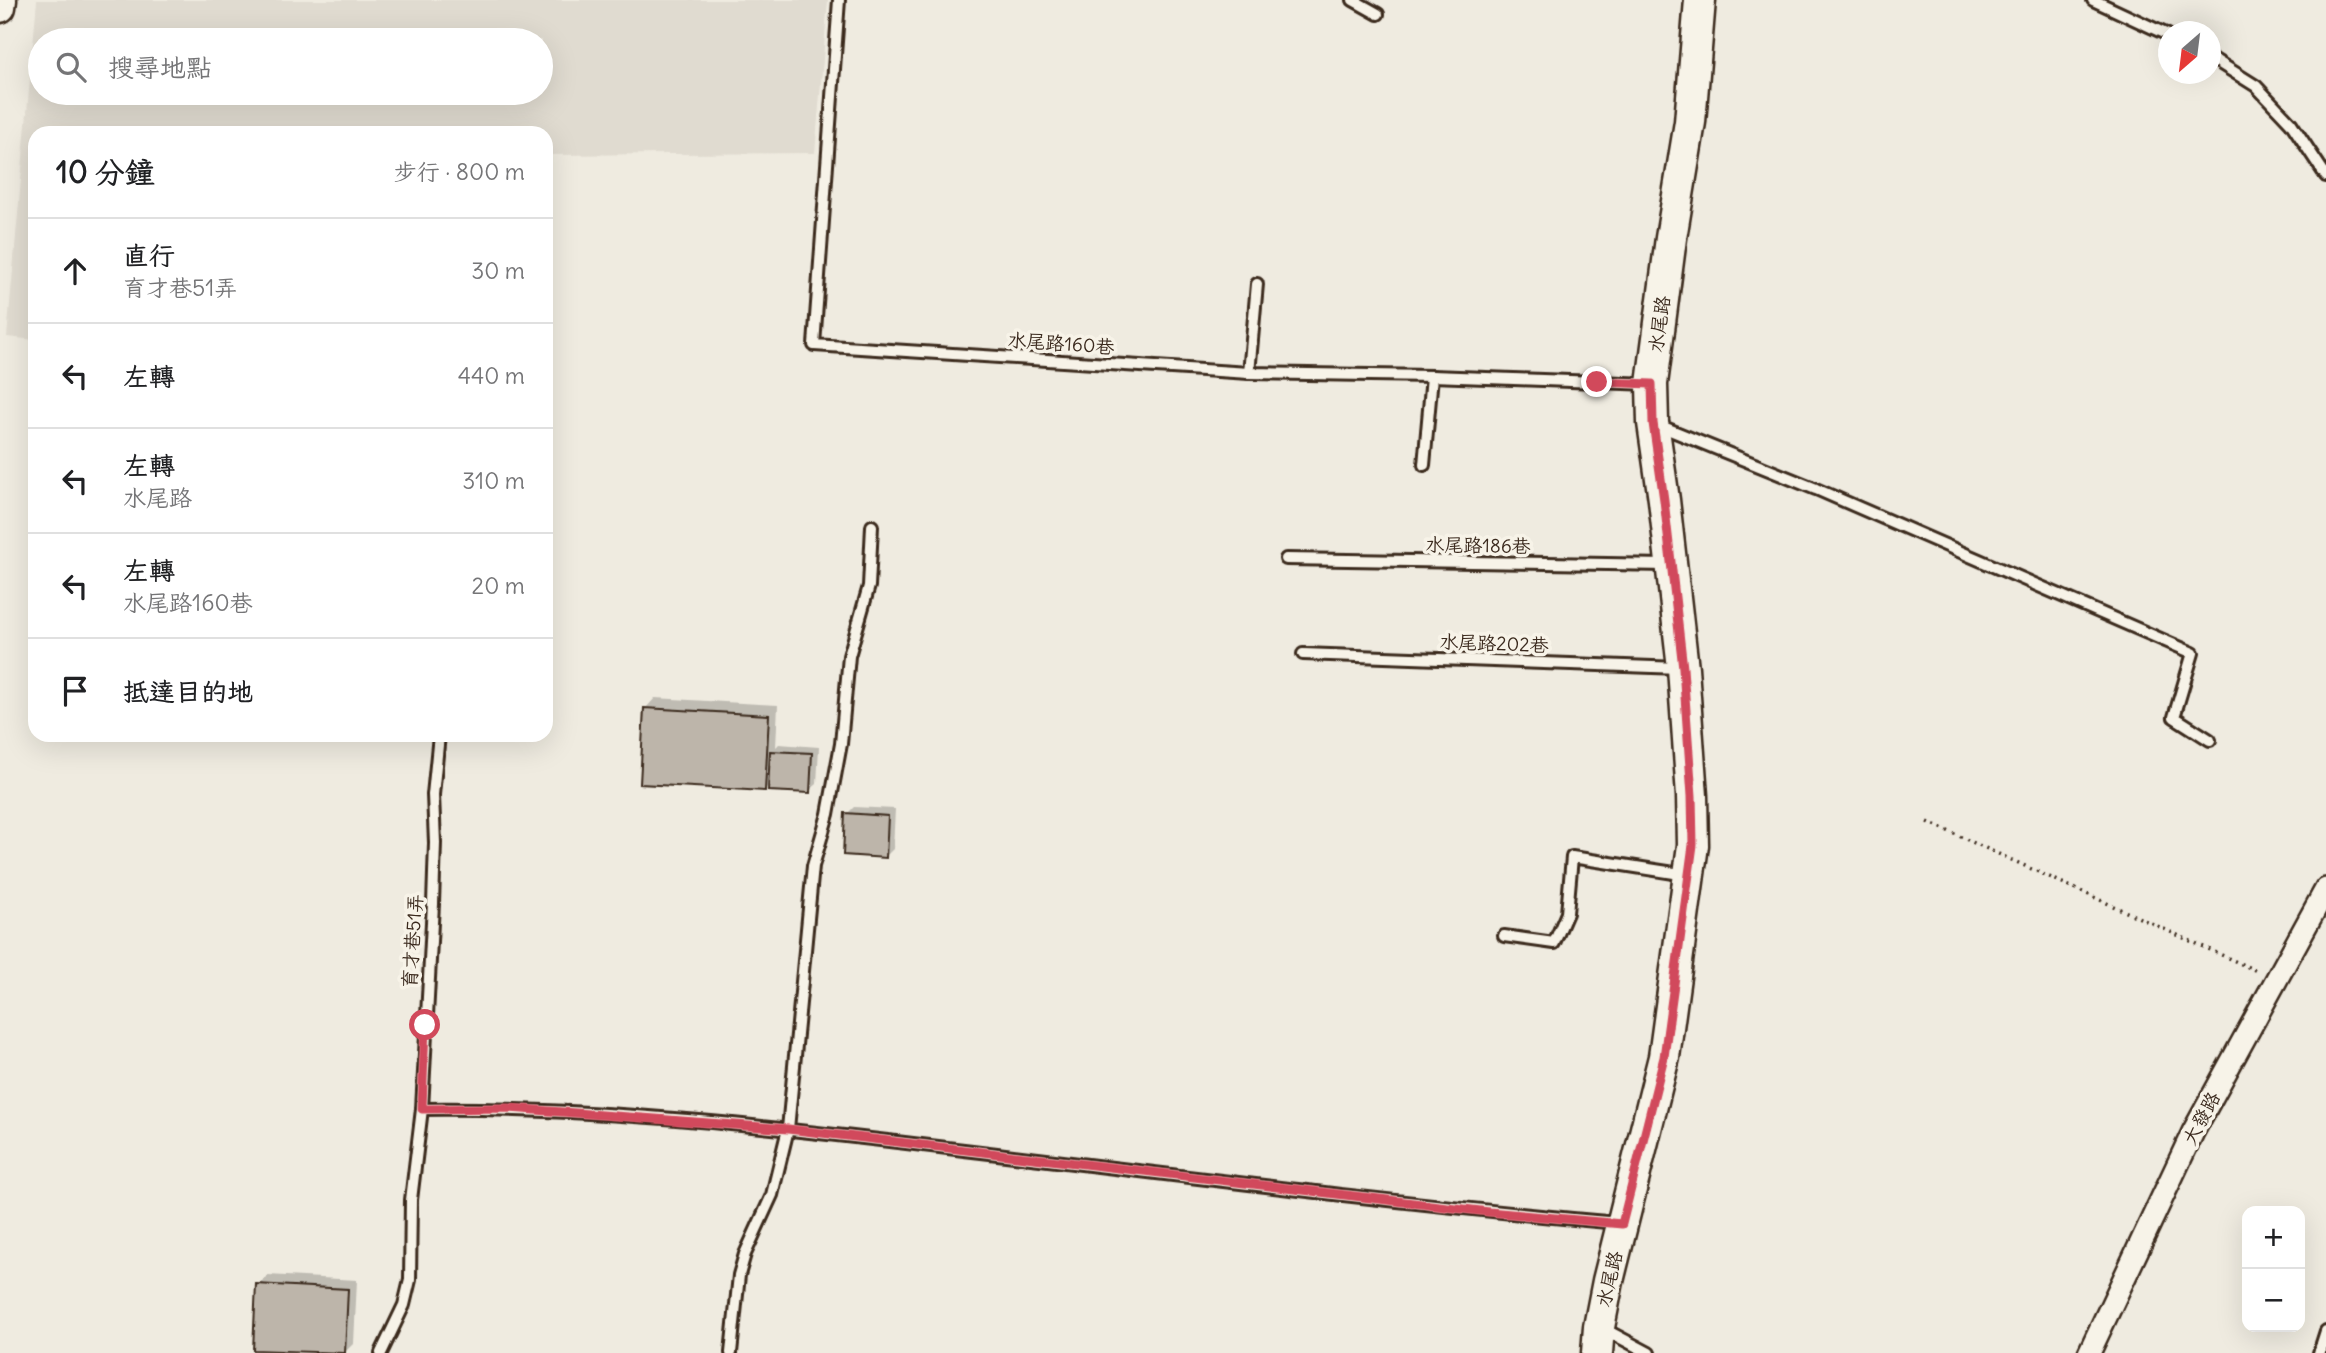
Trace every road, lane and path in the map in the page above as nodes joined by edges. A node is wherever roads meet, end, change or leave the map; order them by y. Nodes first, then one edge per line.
1 (1, 0) edge
2 (839, 0) edge
3 (1353, 0) edge
4 (1700, 0) edge
5 (2093, 0) edge
6 (0, 7) edge
7 (1378, 13) dead end
8 (2158, 29) edge
9 (2221, 64) edge
10 (2326, 176) edge
11 (1257, 284) dead end
12 (1249, 373) junction
13 (1432, 376) junction
14 (1652, 384) junction
15 (1653, 423) junction
16 (1424, 465) dead end
17 (872, 526) dead end
18 (1286, 559) dead end
19 (1670, 565) junction
20 (1303, 654) dead end
21 (1683, 668) junction
22 (2210, 740) dead end
23 (438, 742) edge
24 (1928, 822) dead end
25 (1690, 876) junction
26 (2326, 889) edge
27 (1503, 936) dead end
28 (2276, 980) junction
29 (422, 1109) junction
30 (788, 1129) junction
31 (1622, 1224) junction
32 (2326, 1331) edge
33 (1598, 1340) edge
34 (381, 1353) edge
35 (730, 1353) edge
36 (1649, 1353) edge
37 (2089, 1353) edge
38 (2319, 1353) edge

1 - 6 street
2 - 12 lane, 水尾路160巷
3 - 7 lane
4 - 14 street, 水尾路
5 - 8 lane
9 - 10 lane
11 - 12 lane
12 - 13 lane, 水尾路160巷
13 - 14 lane, 水尾路160巷
13 - 16 lane
14 - 15 street, 水尾路
15 - 19 street, 水尾路
15 - 22 lane
17 - 30 lane
18 - 19 lane, 水尾路186巷
19 - 21 street, 水尾路
20 - 21 lane, 水尾路202巷
21 - 25 street, 水尾路
23 - 29 lane, 育才巷51弄
24 - 28 path
25 - 27 lane
25 - 31 street, 水尾路
26 - 28 street, 大發路
28 - 37 street, 大發路
29 - 30 lane
29 - 34 lane, 育才巷51弄
30 - 31 lane
30 - 35 lane
31 - 33 street, 水尾路
32 - 38 lane
33 - 36 lane

